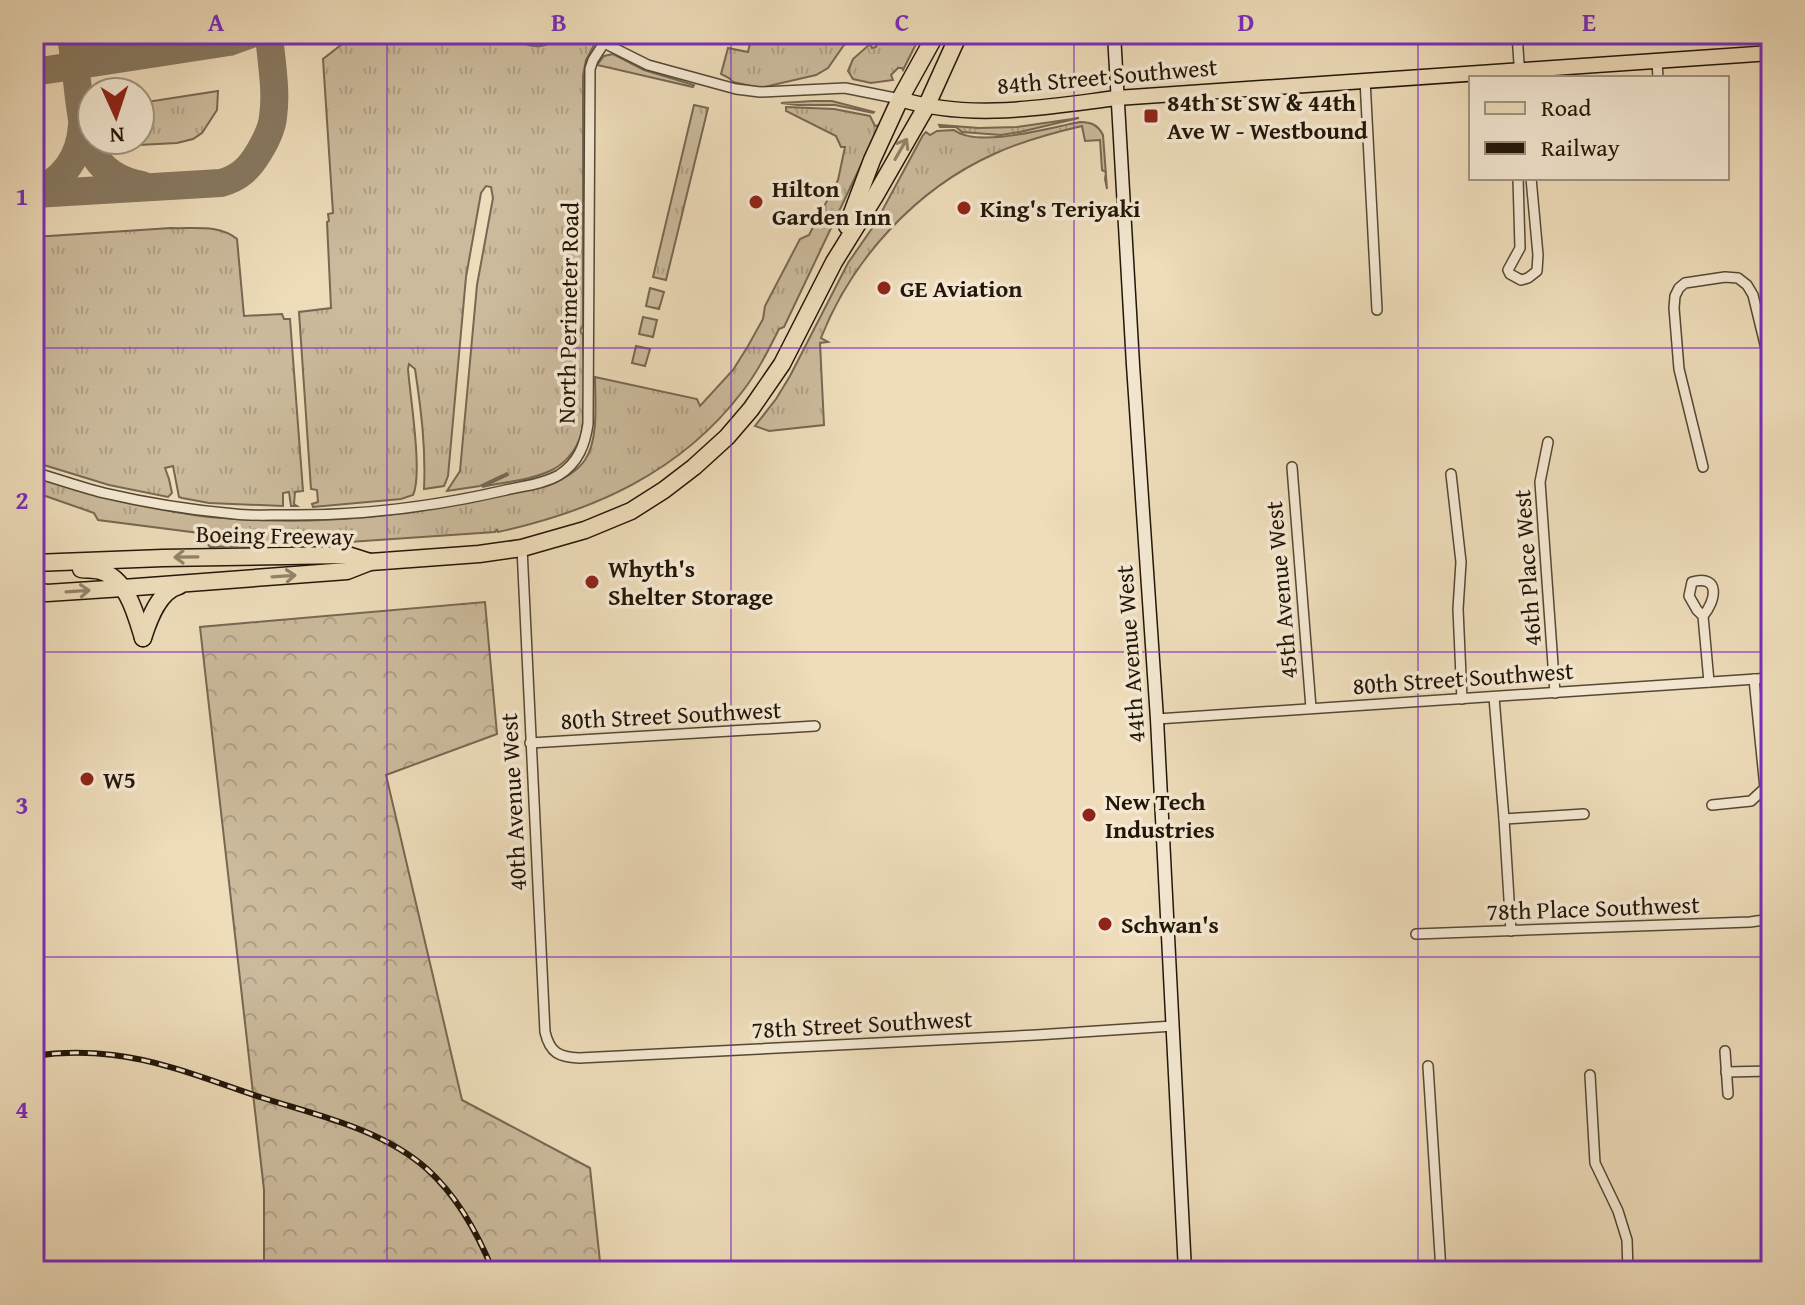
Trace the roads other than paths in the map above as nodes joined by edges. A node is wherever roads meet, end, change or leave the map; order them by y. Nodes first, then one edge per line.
1 (936, 34) edge
2 (959, 34) edge
3 (1114, 34) edge
4 (1517, 34) edge
5 (604, 43) joint
6 (1771, 53) edge
7 (1657, 61) junction
8 (1520, 74) edge
9 (1658, 76) edge
10 (1365, 80) junction
11 (1117, 98) junction
12 (900, 99) junction
13 (926, 107) junction
14 (1518, 180) edge
15 (1531, 180) edge
16 (834, 262) junction
17 (1377, 310) dead end
18 (1771, 369) edge
19 (1548, 442) dead end
20 (1292, 467) dead end
21 (1703, 467) dead end
22 (34, 472) edge
23 (1451, 474) dead end
24 (522, 548) junction
25 (370, 562) junction
26 (34, 564) edge
27 (189, 583) junction
28 (123, 588) junction
29 (34, 591) edge
30 (1703, 616) dead end
31 (1771, 678) edge
32 (1754, 679) junction
33 (1709, 682) junction
34 (1555, 693) junction
35 (1494, 697) junction
36 (1462, 699) junction
37 (1311, 708) junction
38 (1157, 719) junction
39 (815, 726) dead end
40 (530, 743) junction
41 (1712, 805) dead end
42 (1584, 814) dead end
43 (1504, 819) junction
44 (1771, 919) edge
45 (1511, 931) junction
46 (1416, 934) dead end
47 (1173, 1026) junction
48 (1725, 1051) dead end
49 (554, 1052) joint
50 (1428, 1066) dead end
51 (1771, 1071) edge
52 (1726, 1072) junction
53 (1590, 1075) dead end
54 (1728, 1094) dead end
55 (1185, 1271) edge
56 (1441, 1271) edge
57 (1628, 1271) edge

1 - 12 highway
2 - 13 highway
3 - 11 street, 44th Avenue West
4 - 8 street
5 - 12 street, 84th Street Southwest
5 - 22 street, North Perimeter Road
6 - 7 main road, 84th Street Southwest
7 - 8 main road, 84th Street Southwest
7 - 9 street
8 - 10 main road, 84th Street Southwest
10 - 11 main road, 84th Street Southwest
10 - 17 street
11 - 13 main road, 84th Street Southwest
11 - 38 street, 44th Avenue West
12 - 13 main road, 84th Street Southwest
12 - 16 highway
16 -> 13 highway
14 - 15 street
16 - 24 highway
18 - 21 street
19 - 34 street, 46th Place West
20 - 37 street, 45th Avenue West
23 - 36 street
24 - 25 highway
24 - 40 street, 40th Avenue West
25 -> 26 highway, Boeing Freeway
27 -> 25 highway, Boeing Freeway
26 - 28 highway
27 - 28 highway, Boeing Freeway
27 - 28 highway
29 -> 28 highway, Boeing Freeway
30 - 33 street
31 - 32 street, 80th Street Southwest
32 - 33 street, 80th Street Southwest
32 - 41 street
33 - 34 street, 80th Street Southwest
34 - 35 street, 80th Street Southwest
35 - 36 street, 80th Street Southwest
35 - 43 street
36 - 37 street, 80th Street Southwest
37 - 38 street, 80th Street Southwest
38 - 47 street, 44th Avenue West
39 - 40 street, 80th Street Southwest
40 - 49 street, 40th Avenue West
42 - 43 street
43 - 45 street
44 - 45 street, 78th Place Southwest
45 - 46 street, 78th Place Southwest
47 - 49 street, 78th Street Southwest
47 - 55 street, 44th Avenue West
48 - 52 street
50 - 56 street
51 - 52 street
52 - 54 street
53 - 57 street

